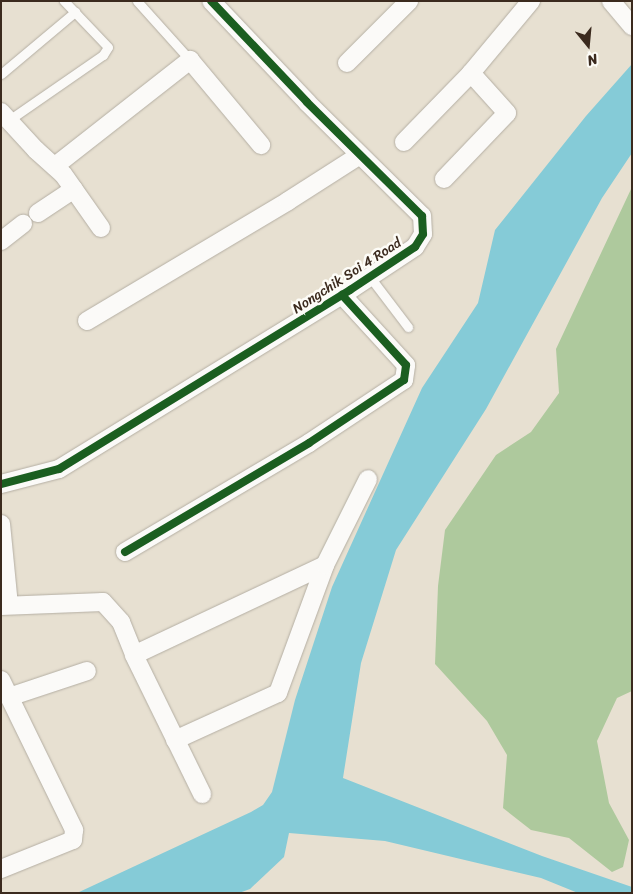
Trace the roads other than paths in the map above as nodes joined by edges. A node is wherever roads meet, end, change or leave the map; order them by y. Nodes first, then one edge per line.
1 (64, 1) edge
2 (137, 1) edge
3 (211, 1) edge
4 (409, 1) edge
5 (531, 1) edge
6 (611, 1) edge
7 (74, 12) junction
8 (630, 20) edge
9 (190, 60) junction
10 (346, 63) dead end
11 (471, 73) junction
12 (1, 74) edge
13 (5, 116) edge
14 (404, 142) dead end
15 (261, 145) dead end
16 (360, 155) junction
17 (55, 166) junction
18 (444, 179) dead end
19 (74, 188) junction
20 (38, 213) dead end
21 (23, 224) dead end
22 (101, 228) dead end
23 (1, 241) edge
24 (370, 277) junction
25 (342, 295) junction
26 (87, 321) dead end
27 (408, 327) dead end
28 (368, 479) dead end
29 (1, 484) edge
30 (1, 524) edge
31 (126, 552) dead end
32 (325, 565) junction
33 (5, 605) edge
34 (134, 655) junction
35 (87, 671) dead end
36 (1, 680) edge
37 (9, 697) junction
38 (175, 740) junction
39 (202, 794) dead end
40 (1, 869) edge

1 - 7 lane
2 - 9 lane
3 - 16 street, Nongchik Soi 4 Road
4 - 10 street
5 - 11 street
6 - 8 street
7 - 12 lane
7 - 13 lane
9 - 15 street
9 - 17 street
11 - 14 street
11 - 18 street
13 - 17 street
16 - 24 street, Nongchik Soi 4 Road
16 - 26 street
17 - 19 street
19 - 20 street
19 - 22 street
21 - 23 street
24 - 25 street, Nongchik Soi 4 Road
24 - 27 lane
25 - 29 street, Nongchik Soi 4 Road
25 - 31 street
28 - 32 street
30 - 33 street
32 - 34 street
32 - 38 street
33 - 34 street
34 - 38 street
35 - 37 street
36 - 37 street
37 - 40 street
38 - 39 street

